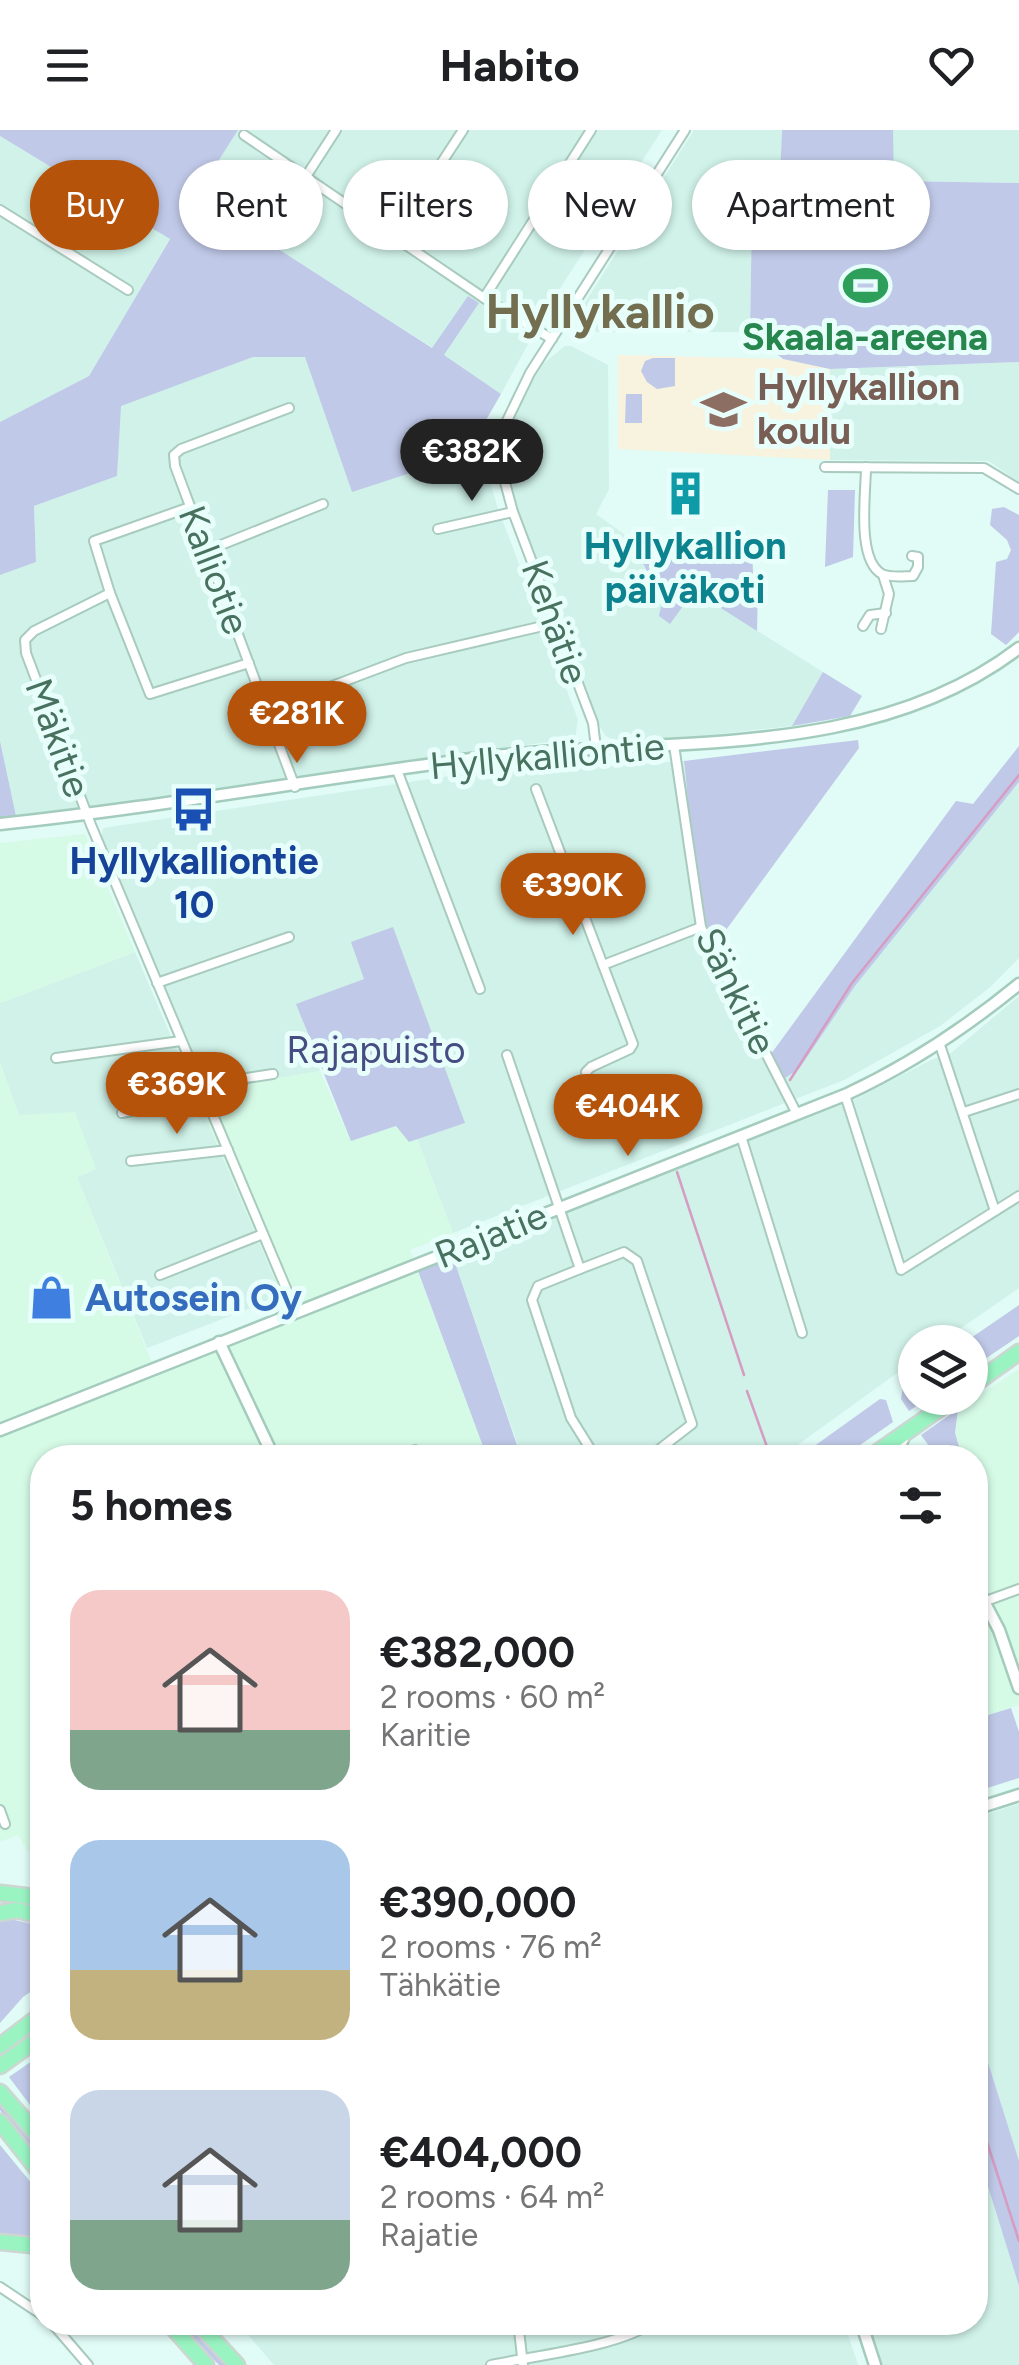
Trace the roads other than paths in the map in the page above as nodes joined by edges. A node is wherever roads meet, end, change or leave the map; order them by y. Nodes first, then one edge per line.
1 (336, 130) edge
2 (463, 130) edge
3 (591, 130) edge
4 (684, 130) edge
5 (244, 135) dead end
6 (279, 160) edge
7 (317, 160) edge
8 (443, 160) edge
9 (0, 210) edge
10 (412, 250) edge
11 (128, 290) dead end
12 (484, 298) junction
13 (552, 339) junction
14 (289, 408) dead end
15 (825, 467) dead end
16 (866, 467) junction
17 (1019, 489) edge
18 (323, 504) dead end
19 (190, 507) junction
20 (514, 512) junction
21 (438, 529) dead end
22 (206, 551) junction
23 (912, 556) dead end
24 (883, 574) junction
25 (110, 593) junction
26 (886, 613) junction
27 (556, 623) junction
28 (863, 626) dead end
29 (881, 629) dead end
30 (1019, 648) edge
31 (249, 663) junction
32 (324, 689) dead end
33 (674, 745) junction
34 (596, 748) junction
35 (397, 770) junction
36 (295, 786) junction
37 (536, 788) dead end
38 (87, 815) junction
39 (0, 824) edge
40 (701, 927) junction
41 (290, 936) dead end
42 (603, 965) junction
43 (157, 983) junction
44 (1019, 984) edge
45 (480, 988) dead end
46 (181, 1041) junction
47 (940, 1045) junction
48 (507, 1055) dead end
49 (56, 1058) dead end
50 (586, 1072) dead end
51 (273, 1074) dead end
52 (202, 1089) junction
53 (1019, 1094) edge
54 (845, 1095) junction
55 (964, 1112) junction
56 (122, 1113) dead end
57 (797, 1114) junction
58 (741, 1136) junction
59 (228, 1150) junction
60 (131, 1161) dead end
61 (1019, 1196) edge
62 (561, 1206) junction
63 (995, 1211) junction
64 (263, 1234) junction
65 (580, 1269) junction
66 (160, 1276) dead end
67 (296, 1312) junction
68 (802, 1334) dead end
69 (219, 1342) junction
70 (1019, 1352) edge
71 (988, 1374) edge
72 (930, 1415) edge
73 (0, 1430) edge
74 (908, 1430) junction
75 (268, 1445) edge
76 (588, 1445) edge
77 (665, 1445) edge
78 (887, 1445) edge
79 (899, 1445) edge
80 (1019, 1590) edge
81 (988, 1600) edge
82 (988, 1606) edge
83 (1019, 1688) edge
84 (1019, 1795) edge
85 (988, 1805) edge
86 (0, 1810) edge
87 (5, 1824) dead end
88 (0, 1893) edge
89 (30, 1895) edge
90 (0, 1912) edge
91 (30, 1913) edge
92 (30, 2023) edge
93 (30, 2045) edge
94 (0, 2046) edge
95 (0, 2066) edge
96 (2, 2086) edge
97 (0, 2122) edge
98 (30, 2123) edge
99 (30, 2160) edge
100 (0, 2242) edge
101 (30, 2245) edge
102 (0, 2287) edge
103 (30, 2308) edge
104 (62, 2335) edge
105 (178, 2335) edge
106 (209, 2335) edge
107 (520, 2335) edge
108 (625, 2335) edge
109 (866, 2335) edge
110 (523, 2362) edge
111 (88, 2365) edge
112 (206, 2365) edge
113 (237, 2365) edge
114 (490, 2365) edge
115 (875, 2365) edge

1 - 7 street
2 - 8 street
3 - 12 street
4 - 13 street, Kehätie
5 - 6 street
9 - 11 street
10 - 12 street
12 - 13 street
13 - 20 street, Kehätie
14 - 19 street, Kalliotie
15 - 16 street
16 - 17 street
16 - 24 street
18 - 22 street
19 - 22 street, Kalliotie
19 - 25 street
20 - 21 street
20 - 27 street, Kehätie
22 - 31 street, Kalliotie
23 - 24 street
24 - 26 street
25 - 31 street
25 - 38 street, Mäkitie
26 - 28 street
26 - 29 street
27 - 32 street
27 - 34 street, Kehätie
30 - 33 street, Hyllykalliontie
31 - 36 street, Kalliotie
33 - 34 street, Hyllykalliontie
33 - 40 street, Sänkitie
34 - 35 street, Hyllykalliontie
35 - 36 street, Hyllykalliontie
35 - 45 street
36 - 38 street, Hyllykalliontie
37 - 42 street
38 - 39 street, Hyllykalliontie
38 - 43 street
40 - 42 street
40 - 57 street, Sänkitie
41 - 43 street
42 - 50 street
43 - 46 street
44 - 47 street, Rajatie
46 - 49 street
46 - 52 street
47 - 54 street, Rajatie
47 - 55 street
48 - 62 street
51 - 52 street
52 - 56 street
52 - 59 street
53 - 55 street
54 - 57 street, Rajatie
54 - 63 street
55 - 63 street
57 - 58 street, Rajatie
58 - 62 street, Rajatie
58 - 68 street
59 - 60 street
59 - 64 street
61 - 63 street
62 - 65 street
62 - 67 street, Rajatie
64 - 66 street
64 - 67 street
65 - 76 street
65 - 77 street
67 - 69 street, Rajatie
69 - 73 street, Rajatie
69 - 75 street
70 - 71 highway
72 - 74 highway
74 - 78 highway
74 - 79 street
80 - 81 street
82 - 83 street
84 - 85 street
86 - 87 street
88 - 89 highway
90 - 91 highway
92 - 94 highway
93 - 95 highway
96 - 98 highway
97 - 99 highway
100 - 101 highway
102 - 103 street
104 - 111 street
105 - 112 highway
106 - 113 highway
107 - 110 street
108 - 110 street
109 - 115 street
110 - 114 street

